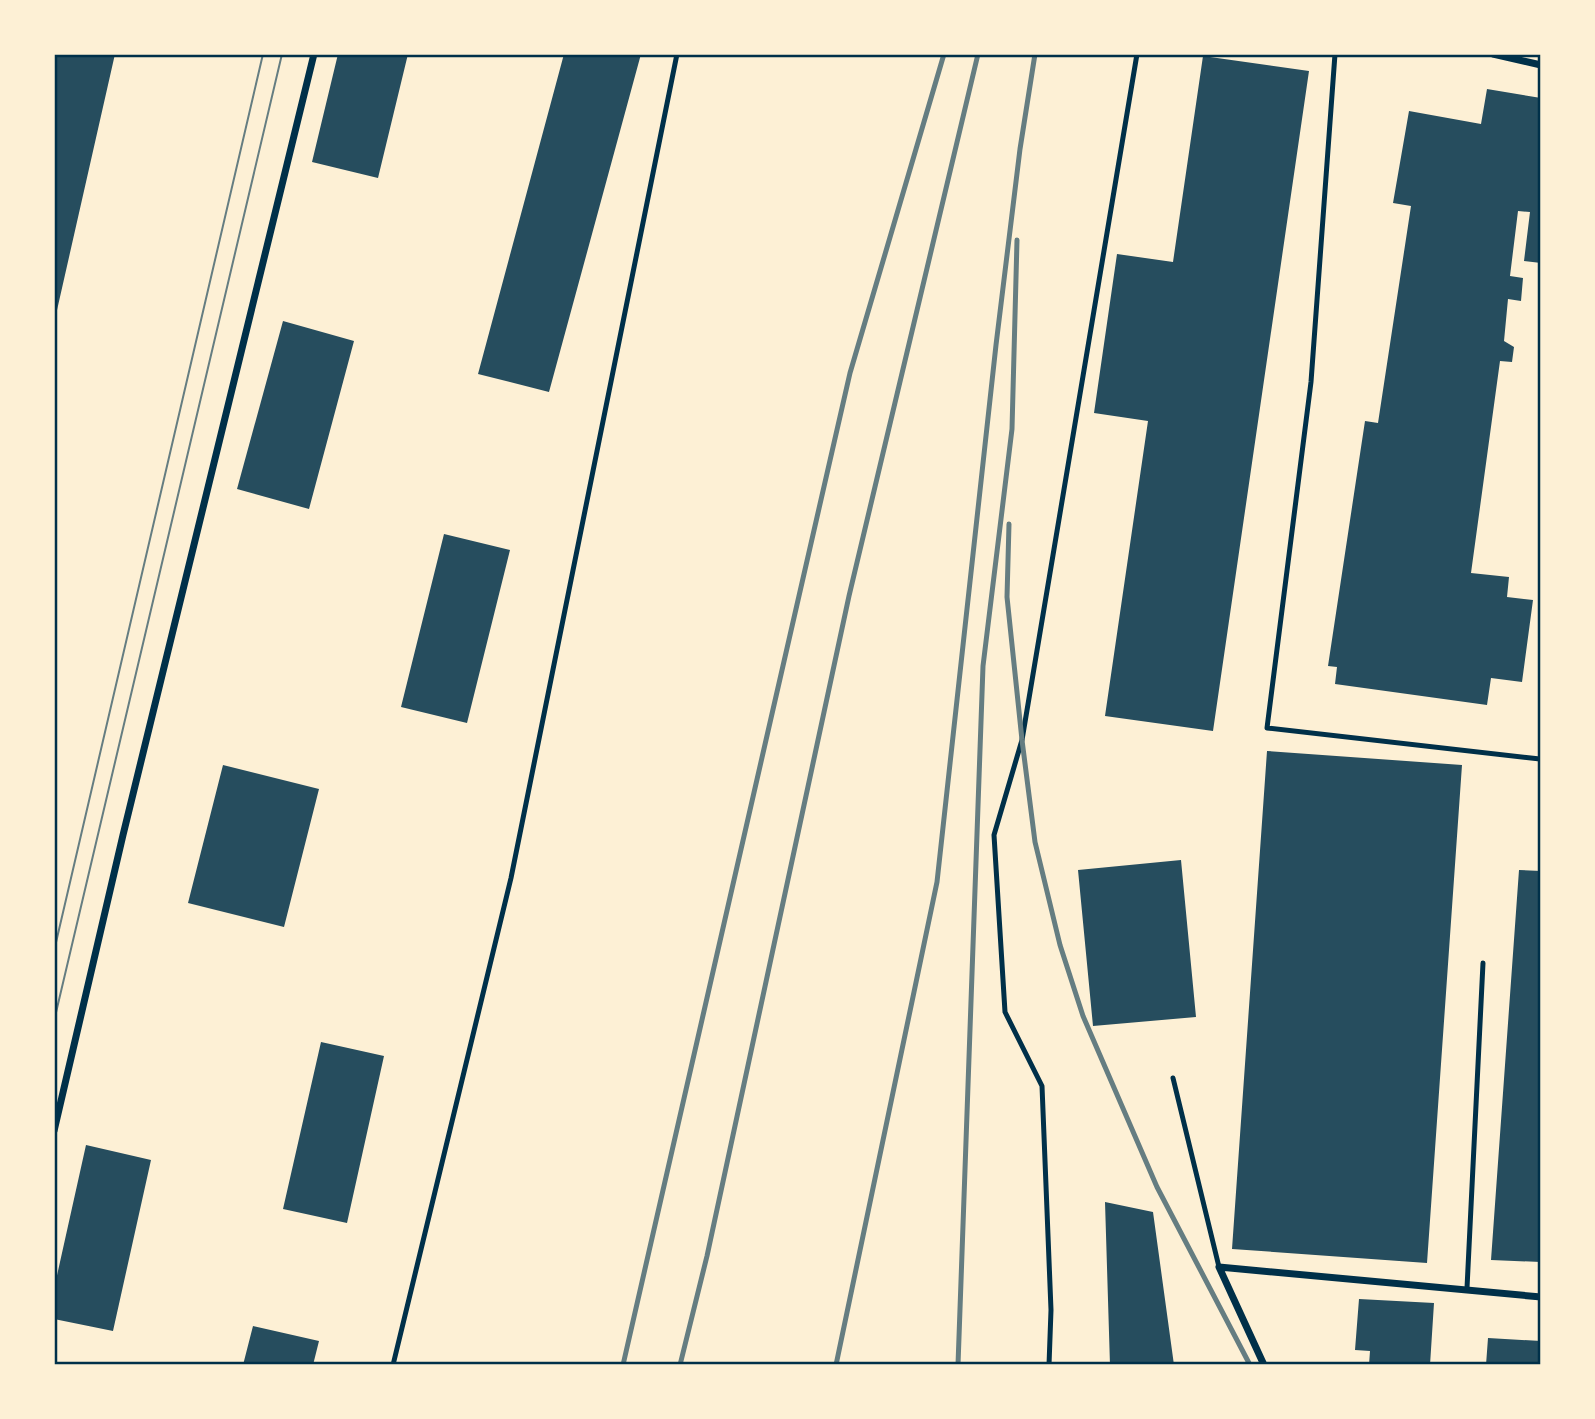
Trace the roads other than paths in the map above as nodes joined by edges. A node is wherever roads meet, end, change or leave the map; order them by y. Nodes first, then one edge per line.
1 (314, 54) edge
2 (677, 54) edge
3 (1137, 54) edge
4 (1335, 54) edge
5 (1493, 54) edge
6 (1541, 65) edge
7 (1541, 756) edge
8 (1483, 963) dead end
9 (1173, 1077) dead end
10 (54, 1131) edge
11 (1219, 1267) junction
12 (1467, 1288) junction
13 (1541, 1297) edge
14 (393, 1365) edge
15 (1049, 1365) edge
16 (1264, 1365) edge

1 - 10 street
2 - 14 lane
3 - 15 lane
4 - 7 lane
5 - 6 street
8 - 12 lane
9 - 11 lane
11 - 12 street
11 - 16 street
12 - 13 street

